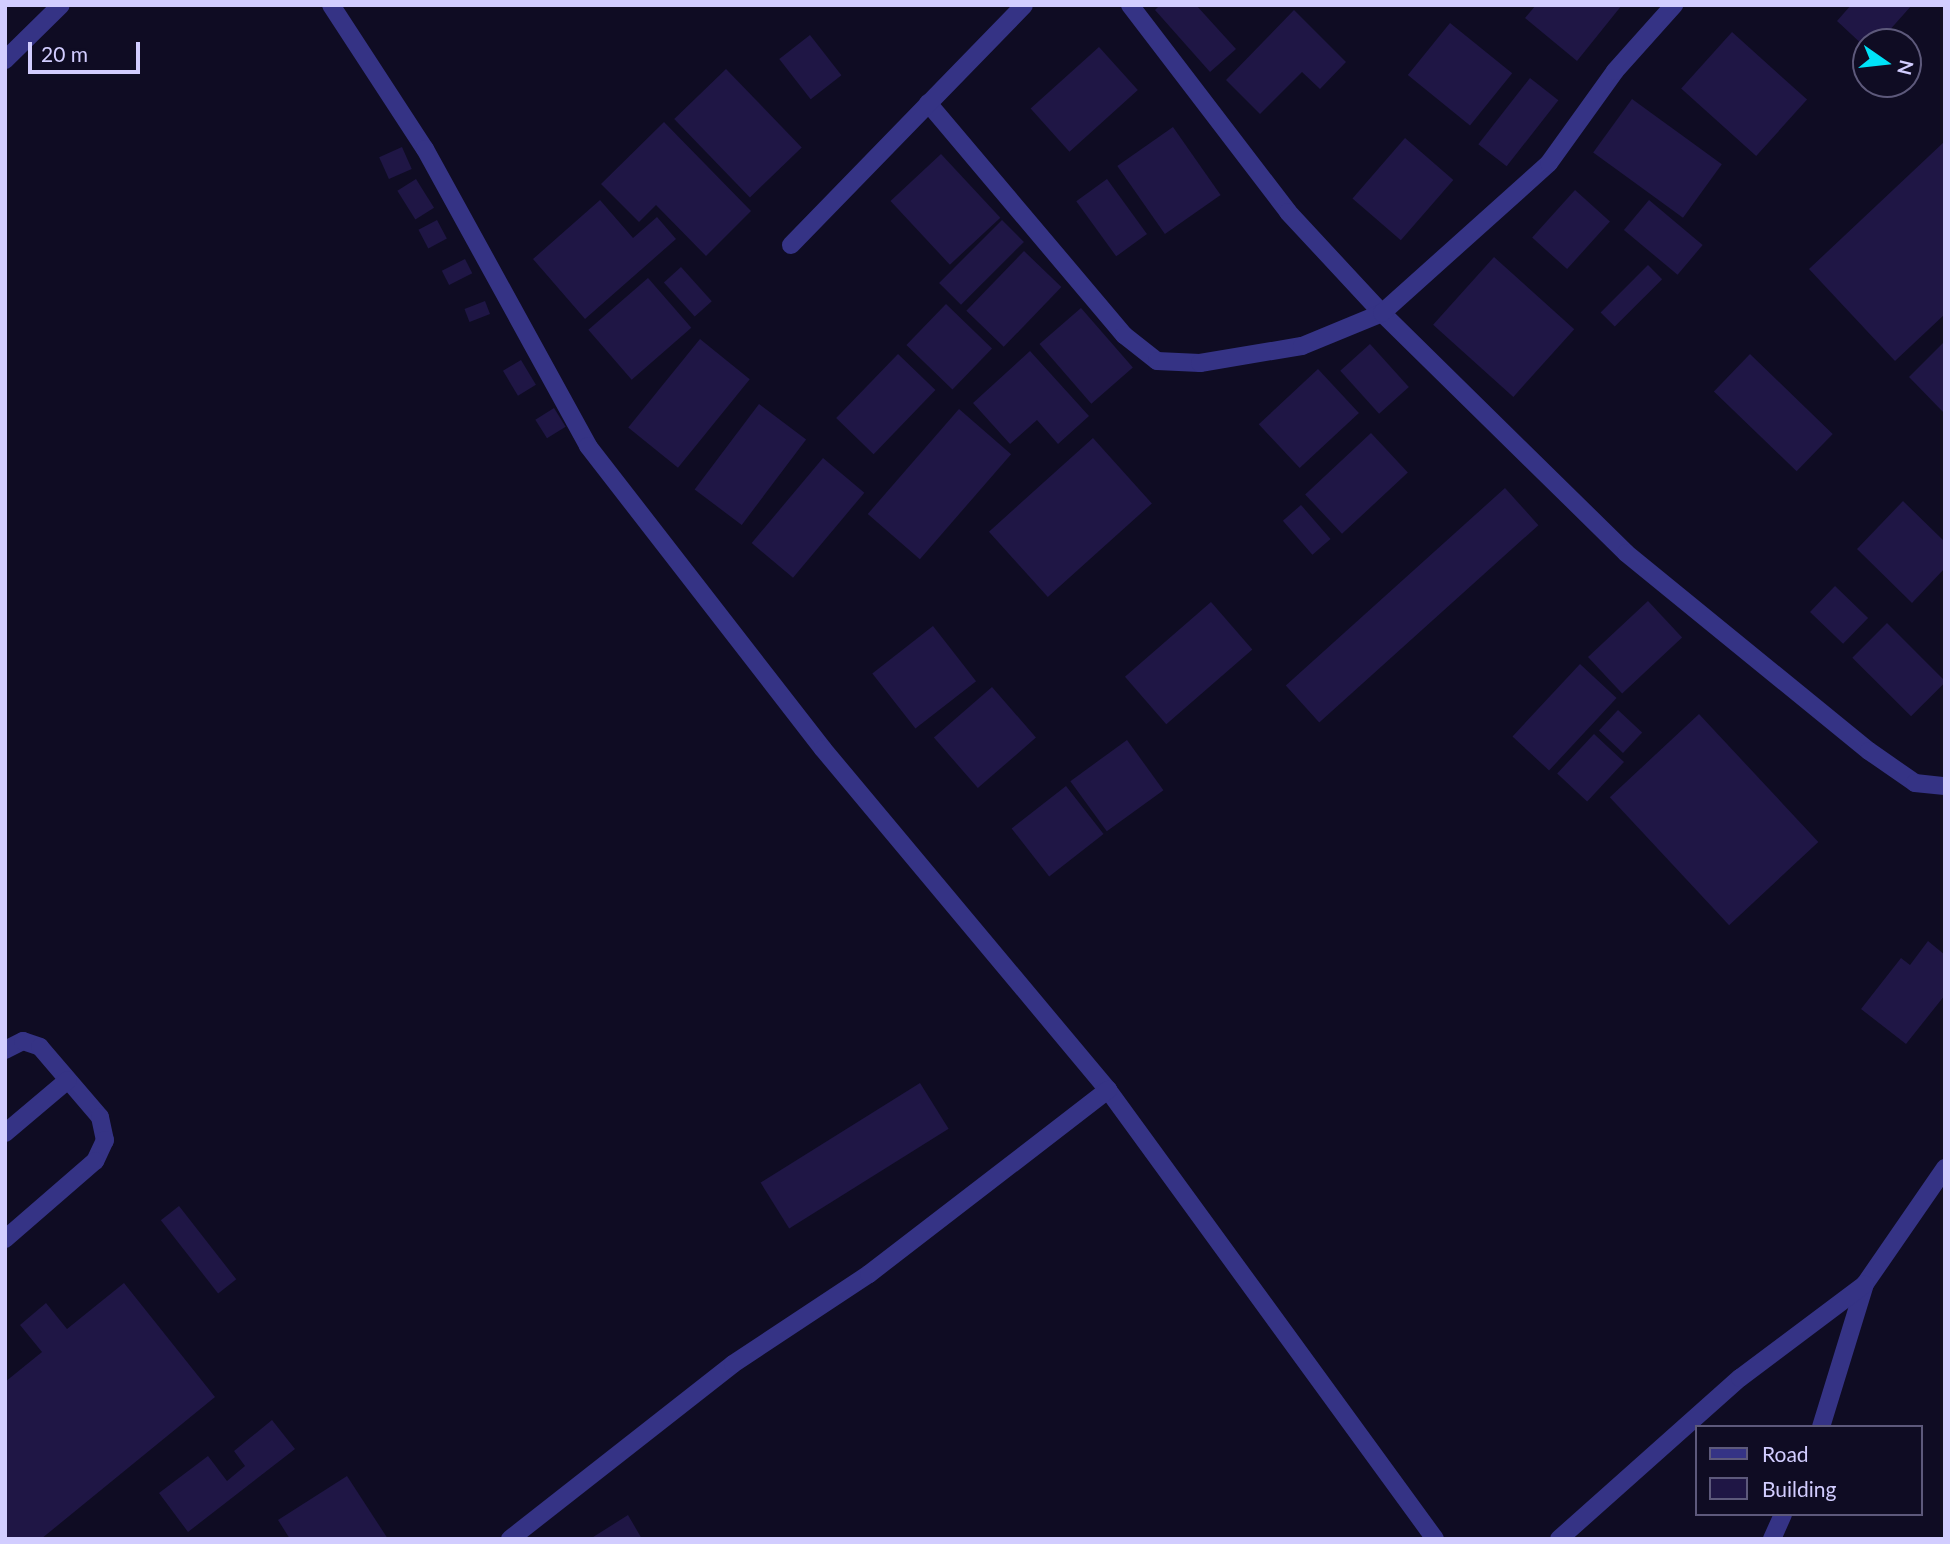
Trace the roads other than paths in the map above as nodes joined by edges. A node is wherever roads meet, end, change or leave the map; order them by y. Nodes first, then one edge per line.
1 (61, 5) edge
2 (331, 5) edge
3 (1024, 5) edge
4 (1130, 5) edge
5 (1674, 5) edge
6 (5, 60) edge
7 (928, 103) junction
8 (791, 245) dead end
9 (1382, 313) junction
10 (1945, 786) edge
11 (5, 1050) edge
12 (68, 1080) junction
13 (1108, 1090) junction
14 (5, 1133) edge
15 (1945, 1168) edge
16 (5, 1239) edge
17 (1866, 1284) junction
18 (1822, 1425) edge
19 (1782, 1516) edge
20 (509, 1539) edge
21 (1435, 1539) edge
22 (1559, 1539) edge
23 (1772, 1539) edge

1 - 6 street
2 - 13 street
3 - 7 street
4 - 9 street
5 - 9 street
7 - 8 street
7 - 9 street
9 - 10 street
11 - 12 street
12 - 14 street
12 - 16 street
13 - 20 street
13 - 21 street
15 - 17 street
17 - 18 street
17 - 22 street
19 - 23 street

